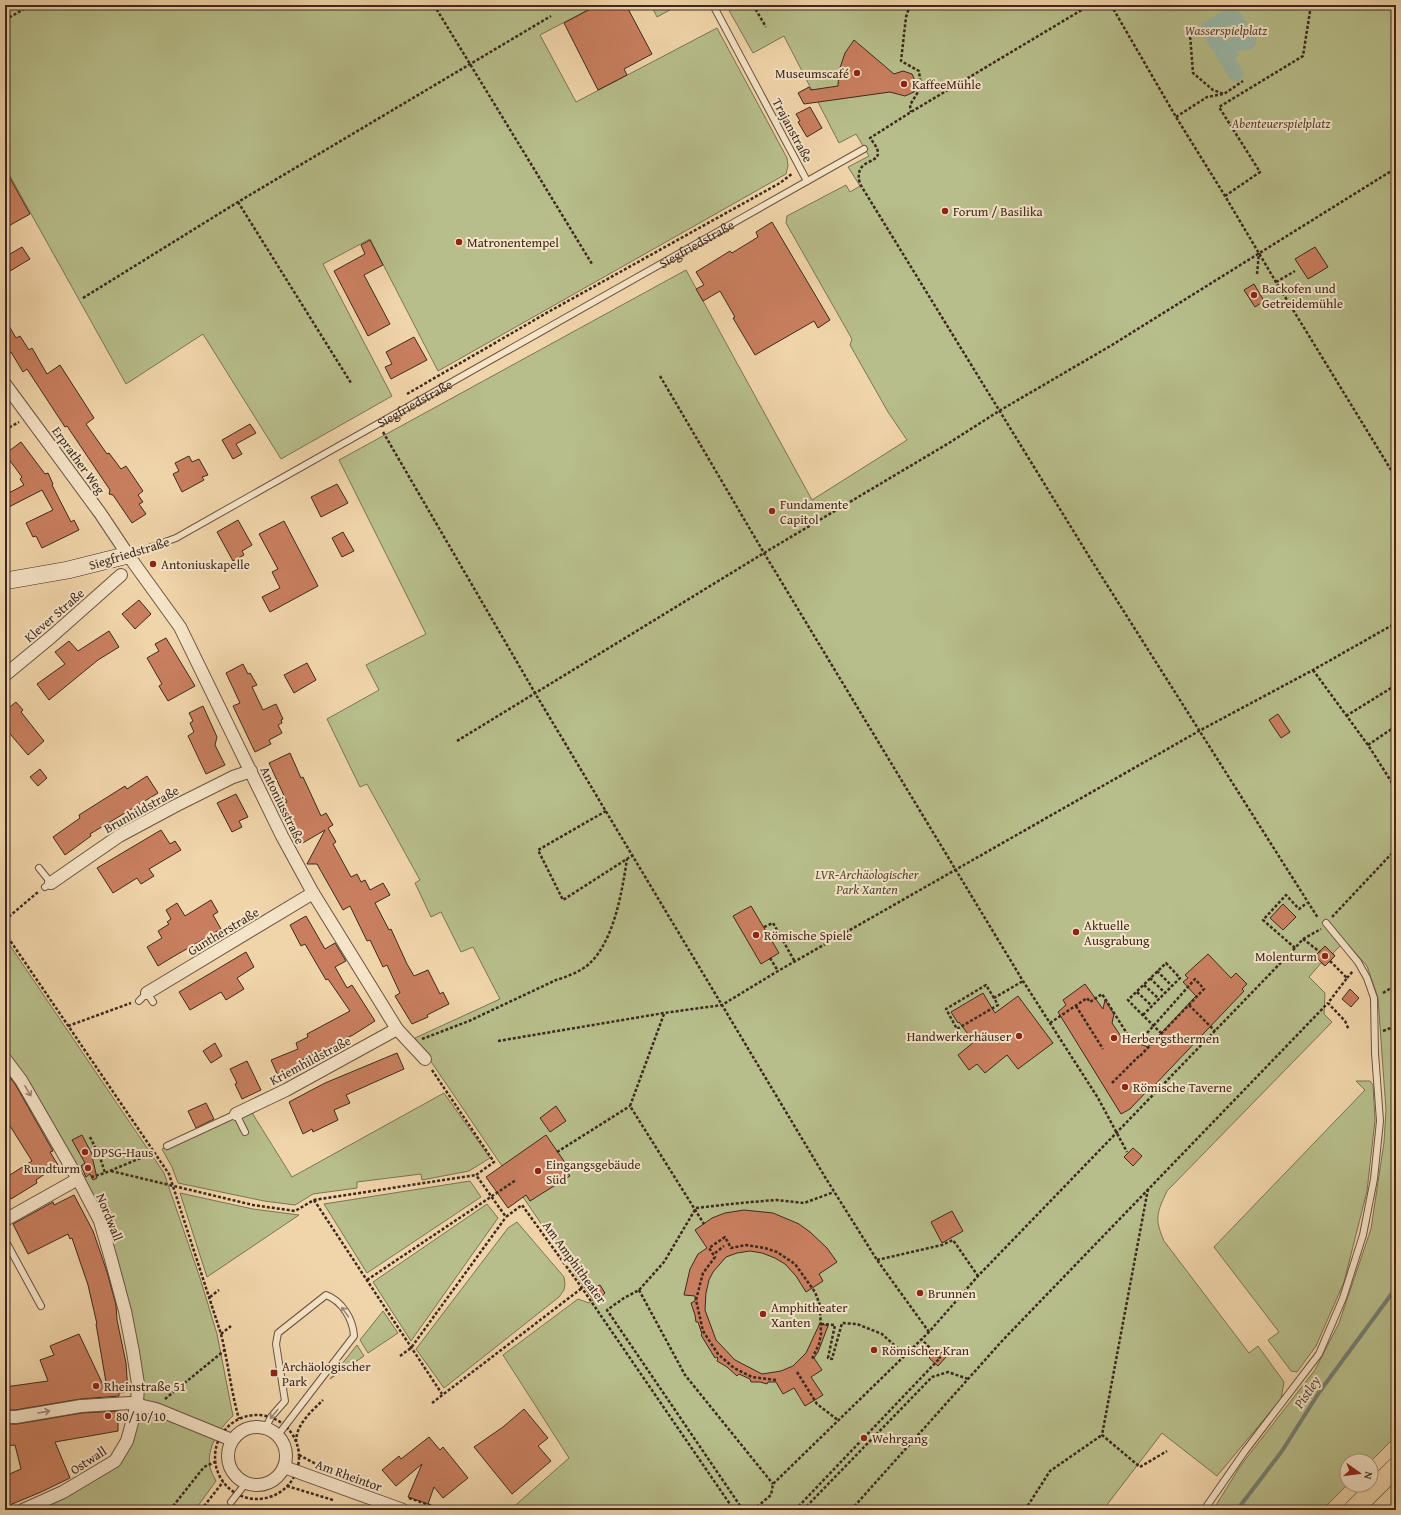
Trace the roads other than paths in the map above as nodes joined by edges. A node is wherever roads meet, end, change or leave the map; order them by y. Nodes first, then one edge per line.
1 (713, 5) edge
2 (864, 149) dead end
3 (807, 181) junction
4 (5, 384) edge
5 (128, 555) junction
6 (121, 575) dead end
7 (5, 581) edge
8 (5, 675) edge
9 (252, 772) junction
10 (39, 868) dead end
11 (48, 885) joint
12 (313, 893) junction
13 (1326, 923) road end
14 (146, 999) road end
15 (397, 1029) junction
16 (5, 1059) edge
17 (425, 1059) road end
18 (236, 1114) junction
19 (245, 1132) dead end
20 (167, 1146) dead end
21 (78, 1179) junction
22 (5, 1220) edge
23 (5, 1240) edge
24 (42, 1306) dead end
25 (137, 1404) junction
26 (5, 1417) edge
27 (265, 1428) junction
28 (278, 1435) junction
29 (232, 1440) junction
30 (284, 1467) junction
31 (1396, 1467) edge
32 (246, 1483) junction
33 (231, 1502) dead end
34 (23, 1510) edge
35 (403, 1510) edge
36 (1204, 1510) edge
37 (1353, 1510) edge

1 - 3 lane, Trajanstraße
2 - 3 lane, Siegfriedstraße
3 - 5 lane, Siegfriedstraße
4 - 5 street, Erprather Weg
5 - 7 street, Siegfriedstraße
5 - 9 street, Antoniusstraße
6 - 8 street, Klever Straße
9 - 11 street, Brunhildstraße
9 - 12 street, Antoniusstraße
10 - 11 lane
12 - 14 street, Guntherstraße
12 - 15 street, Antoniusstraße
13 - 36 lane
15 - 17 street, Antoniusstraße
15 - 18 street, Kriemhildstraße
16 -> 21 street, Nordwall
18 - 19 lane
18 - 20 lane
21 - 22 street
21 - 25 street, Nordwall
23 - 24 lane
26 -> 25 street
25 - 29 street
25 - 34 street, Ostwall
27 - 28 street
28 -> 27 lane
27 - 29 street
28 - 30 street
29 - 32 street
30 - 32 street
30 - 35 street, Am Rheintor
31 - 37 main road
32 - 33 lane

